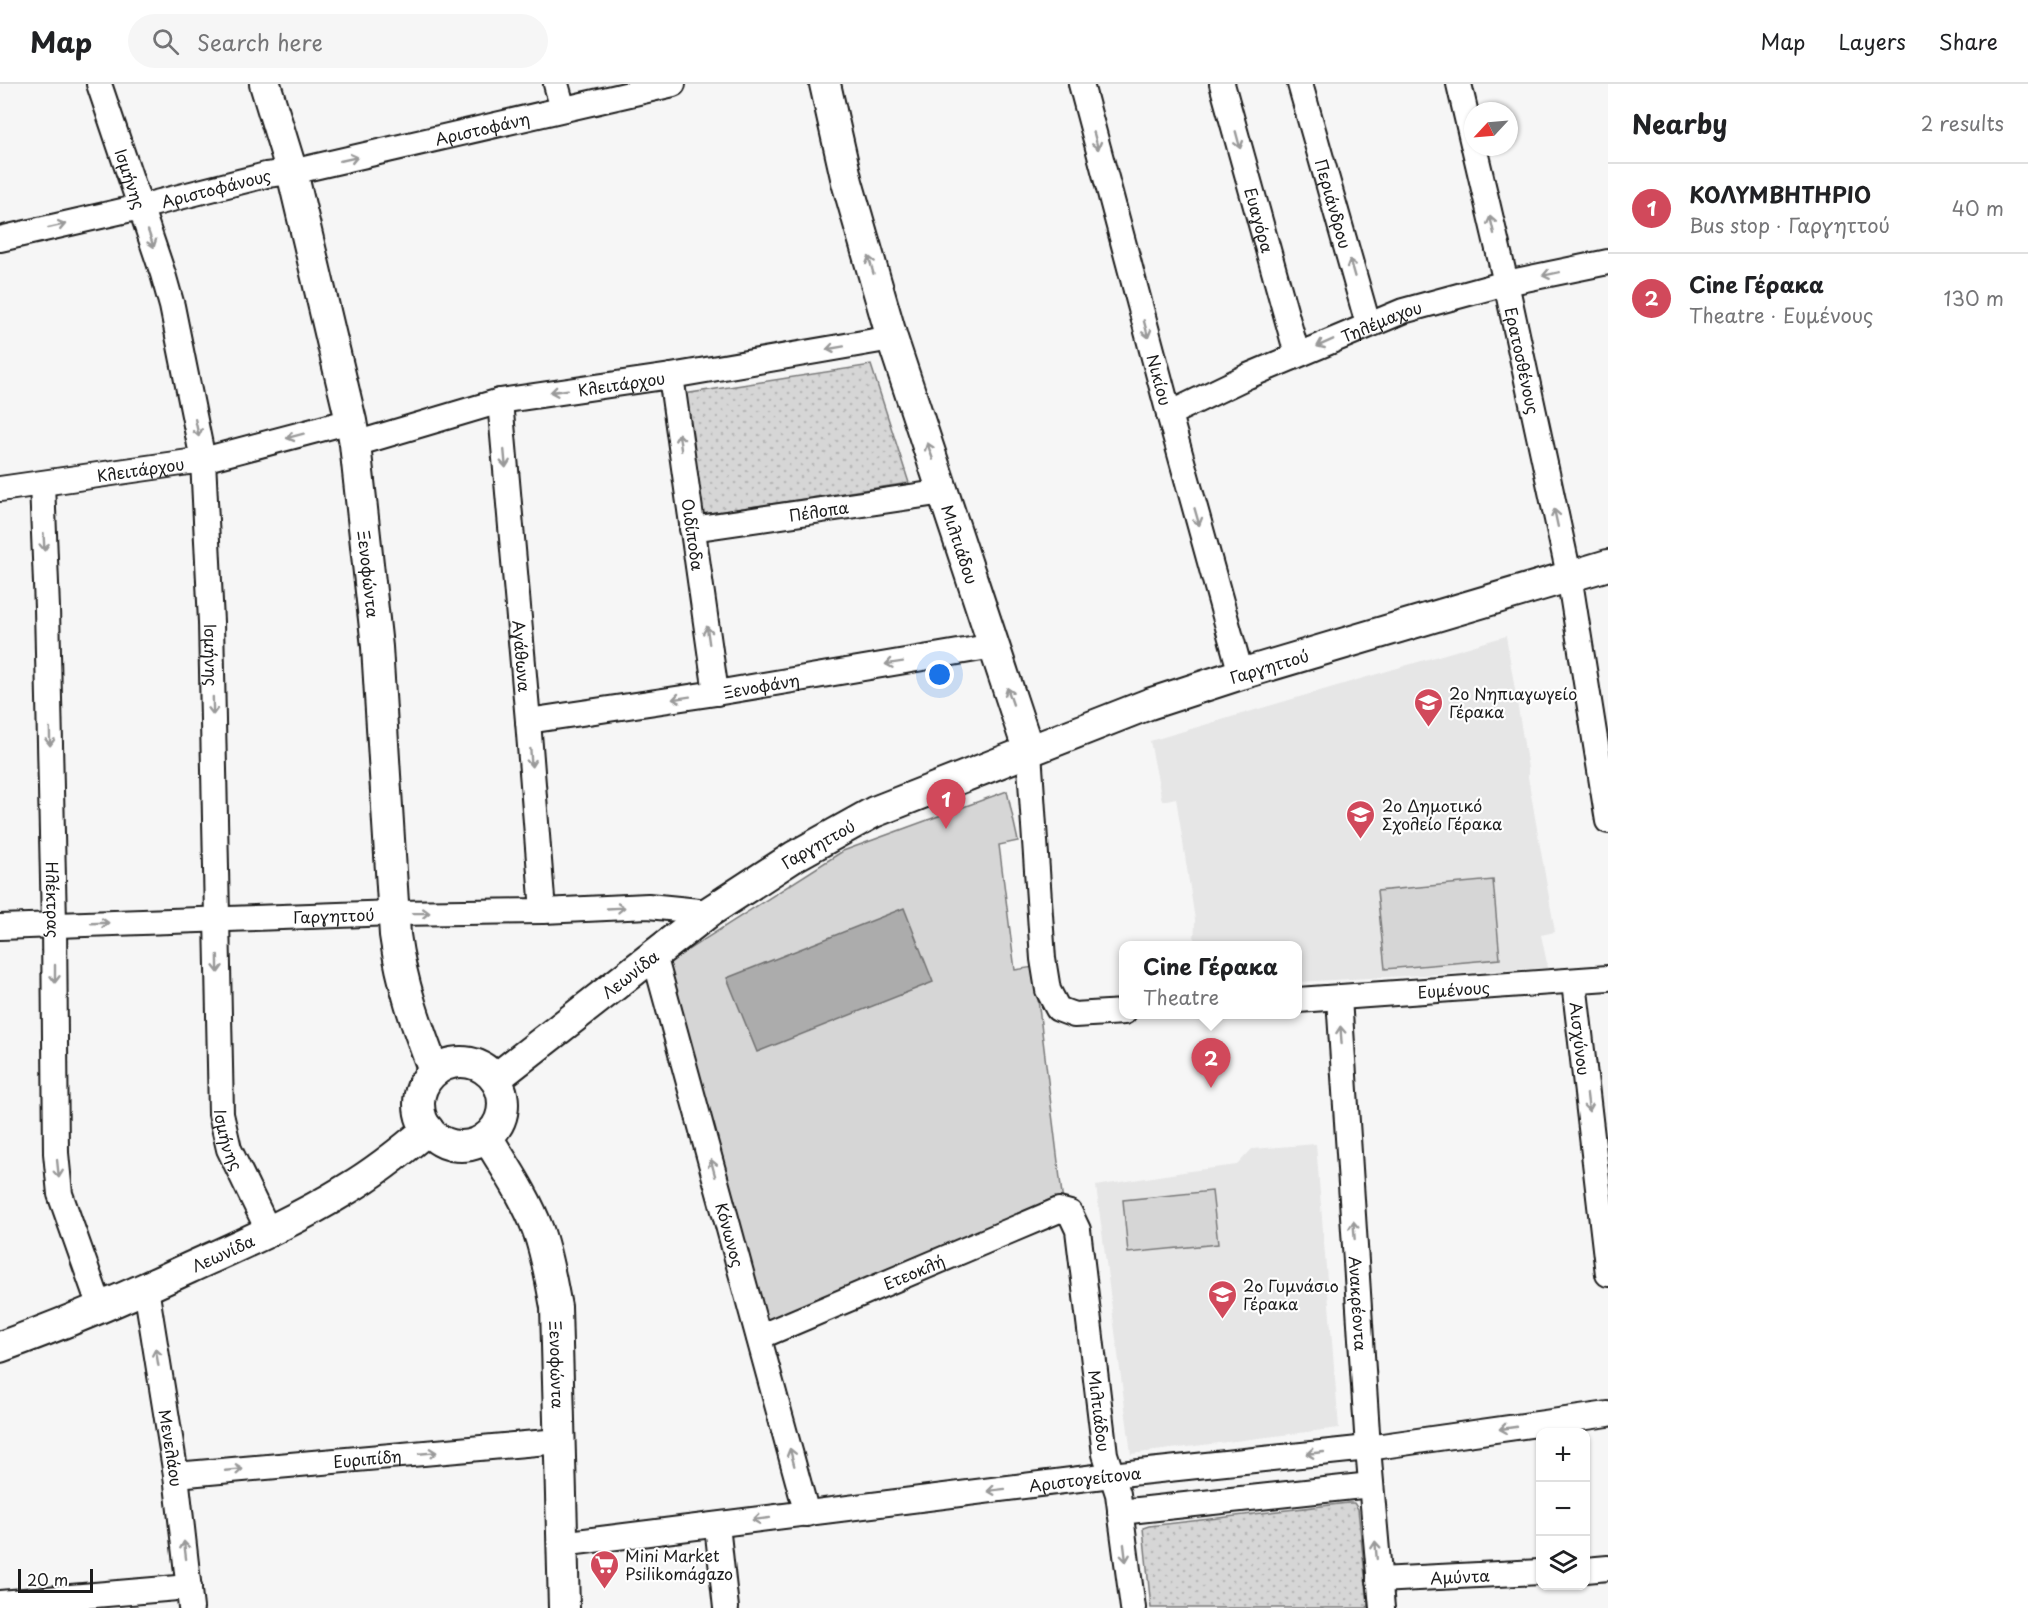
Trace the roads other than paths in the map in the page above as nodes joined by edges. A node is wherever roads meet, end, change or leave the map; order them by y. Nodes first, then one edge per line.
1 (99, 84) edge
2 (265, 84) edge
3 (556, 84) edge
4 (825, 84) edge
5 (1081, 84) edge
6 (1222, 84) edge
7 (1300, 84) edge
8 (1459, 84) edge
9 (668, 85) edge
10 (1464, 106) edge
11 (563, 109) junction
12 (1476, 156) edge
13 (292, 172) junction
14 (140, 207) junction
15 (0, 239) edge
16 (1608, 262) edge
17 (1506, 283) junction
18 (1368, 324) junction
19 (892, 338) junction
20 (1298, 354) junction
21 (671, 376) junction
22 (500, 401) junction
23 (1169, 414) junction
24 (353, 432) junction
25 (203, 460) junction
26 (42, 484) junction
27 (0, 489) edge
28 (944, 492) junction
29 (692, 529) junction
30 (1608, 565) edge
31 (1569, 575) junction
32 (993, 646) junction
33 (1241, 674) junction
34 (716, 693) junction
35 (528, 721) junction
36 (1029, 752) junction
37 (1608, 821) edge
38 (543, 911) junction
39 (710, 912) junction
40 (394, 913) junction
41 (218, 919) junction
42 (54, 924) junction
43 (0, 927) edge
44 (654, 955) junction
45 (1608, 978) edge
46 (1574, 982) junction
47 (1339, 998) junction
48 (1302, 1000) edge
49 (1119, 1012) edge
50 (434, 1071) junction
51 (495, 1079) junction
52 (428, 1130) junction
53 (487, 1137) junction
54 (1070, 1213) joint
55 (269, 1232) junction
56 (1608, 1274) edge
57 (146, 1288) junction
58 (100, 1308) junction
59 (759, 1337) junction
60 (0, 1347) edge
61 (1608, 1414) edge
62 (559, 1441) junction
63 (1368, 1448) junction
64 (176, 1475) junction
65 (1111, 1475) junction
66 (1371, 1485) junction
67 (1120, 1512) junction
68 (807, 1514) junction
69 (717, 1525) junction
70 (561, 1544) junction
71 (1608, 1568) edge
72 (1590, 1570) edge
73 (1536, 1572) edge
74 (1379, 1580) junction
75 (190, 1597) edge
76 (0, 1603) edge
77 (564, 1608) edge
78 (726, 1608) edge
79 (1132, 1608) edge
80 (1382, 1608) edge

1 - 14 street, Ισμήνης
2 - 13 street, Ξενοφώντα
3 - 11 street
19 -> 4 street, Μιλτιάδου
5 -> 23 street, Νικίου
6 -> 20 street, Ευαγόρα
18 -> 7 street, Περιάνδρου
8 - 10 street, Ερατοσθένους
9 - 11 street, Αριστοφάνη
13 -> 11 street, Αριστοφάνη
17 -> 12 street, Ερατοσθένους
13 - 14 street, Αριστοφάνους
13 - 24 street, Ξενοφώντα
15 -> 14 street, Αριστοφάνους
14 -> 25 street, Ισμήνης
16 -> 17 street, Τηλέμαχου
17 - 18 street, Τηλέμαχου
31 -> 17 street, Ερατοσθένους
18 -> 20 street, Τηλέμαχου
19 -> 21 street, Κλειτάρχου
28 -> 19 street, Μιλτιάδου
20 - 23 street, Τηλέμαχου
21 -> 22 street, Κλειτάρχου
29 -> 21 street, Οιδίποδα
22 - 24 street, Κλειτάρχου
22 -> 35 street, Αγάθωνα
23 -> 33 street, Νικίου
24 -> 25 street, Κλειτάρχου
24 - 40 street, Ξενοφώντα
25 - 26 street, Κλειτάρχου
25 -> 41 street, Ισμήνης
26 - 27 street, Κλειτάρχου
26 -> 42 street, Ηλέκτρας
28 - 29 street, Πέλοπα
28 - 32 street, Μιλτιάδου
34 -> 29 street, Οιδίποδα
30 - 31 street, Γαργηττού
31 - 33 street, Γαργηττού
31 - 37 street, Ερατοσθένους
32 -> 34 street, Ξενοφάνη
36 -> 32 street, Μιλτιάδου
33 - 36 street, Γαργηττού
34 -> 35 street, Ξενοφάνη
35 -> 38 street, Αγάθωνα
36 - 39 street, Γαργηττού
36 - 49 street, Μιλτιάδου
38 -> 39 street, Γαργηττού
40 -> 38 street, Γαργηττού
39 - 44 street, Λεωνίδα
40 - 41 street, Γαργηττού
40 - 50 street, Ξενοφώντα
42 -> 41 street, Γαργηττού
41 -> 55 street, Ισμήνης
42 - 43 street, Γαργηττού
42 -> 58 street, Ηλέκτρας
44 - 51 street, Λεωνίδα
59 -> 44 street, Κόνωνος
45 - 46 street, Ευμένους
46 - 47 street, Ευμένους
46 -> 56 street, Αισχύνου
47 - 48 street, Ευμένους
63 -> 47 street, Ανακρέοντα
50 - 51 street
50 - 52 street
51 - 53 street
52 - 53 street
52 - 55 street, Λεωνίδα
53 - 62 street, Ξενοφώντα
54 - 59 street, Ετεοκλή
54 - 65 street, Μιλτιάδου
55 - 57 street, Λεωνίδα
57 - 58 street, Λεωνίδα
64 -> 57 street, Μενελάου
58 - 60 street, Λεωνίδα
68 -> 59 street, Κόνωνος
61 -> 63 street, Αριστογείτονα
64 -> 62 street, Ευριπίδη
62 - 70 street, Ξενοφώντα
63 -> 65 street, Αριστογείτονα
63 - 66 street, Ανακρέοντα
75 -> 64 street, Μενελάου
65 - 67 street, Μιλτιάδου
65 -> 68 street, Αριστογείτονα
66 - 67 street
74 -> 66 street, Ανακρέοντα
67 -> 79 street, Μιλτιάδου
68 -> 69 street, Αριστογείτονα
69 - 70 street, Αριστογείτονα
69 - 78 street
70 - 77 street, Ξενοφώντα
71 - 72 street
73 - 74 street, Αμύντα
74 - 80 street, Ανακρέοντα
75 - 76 street

